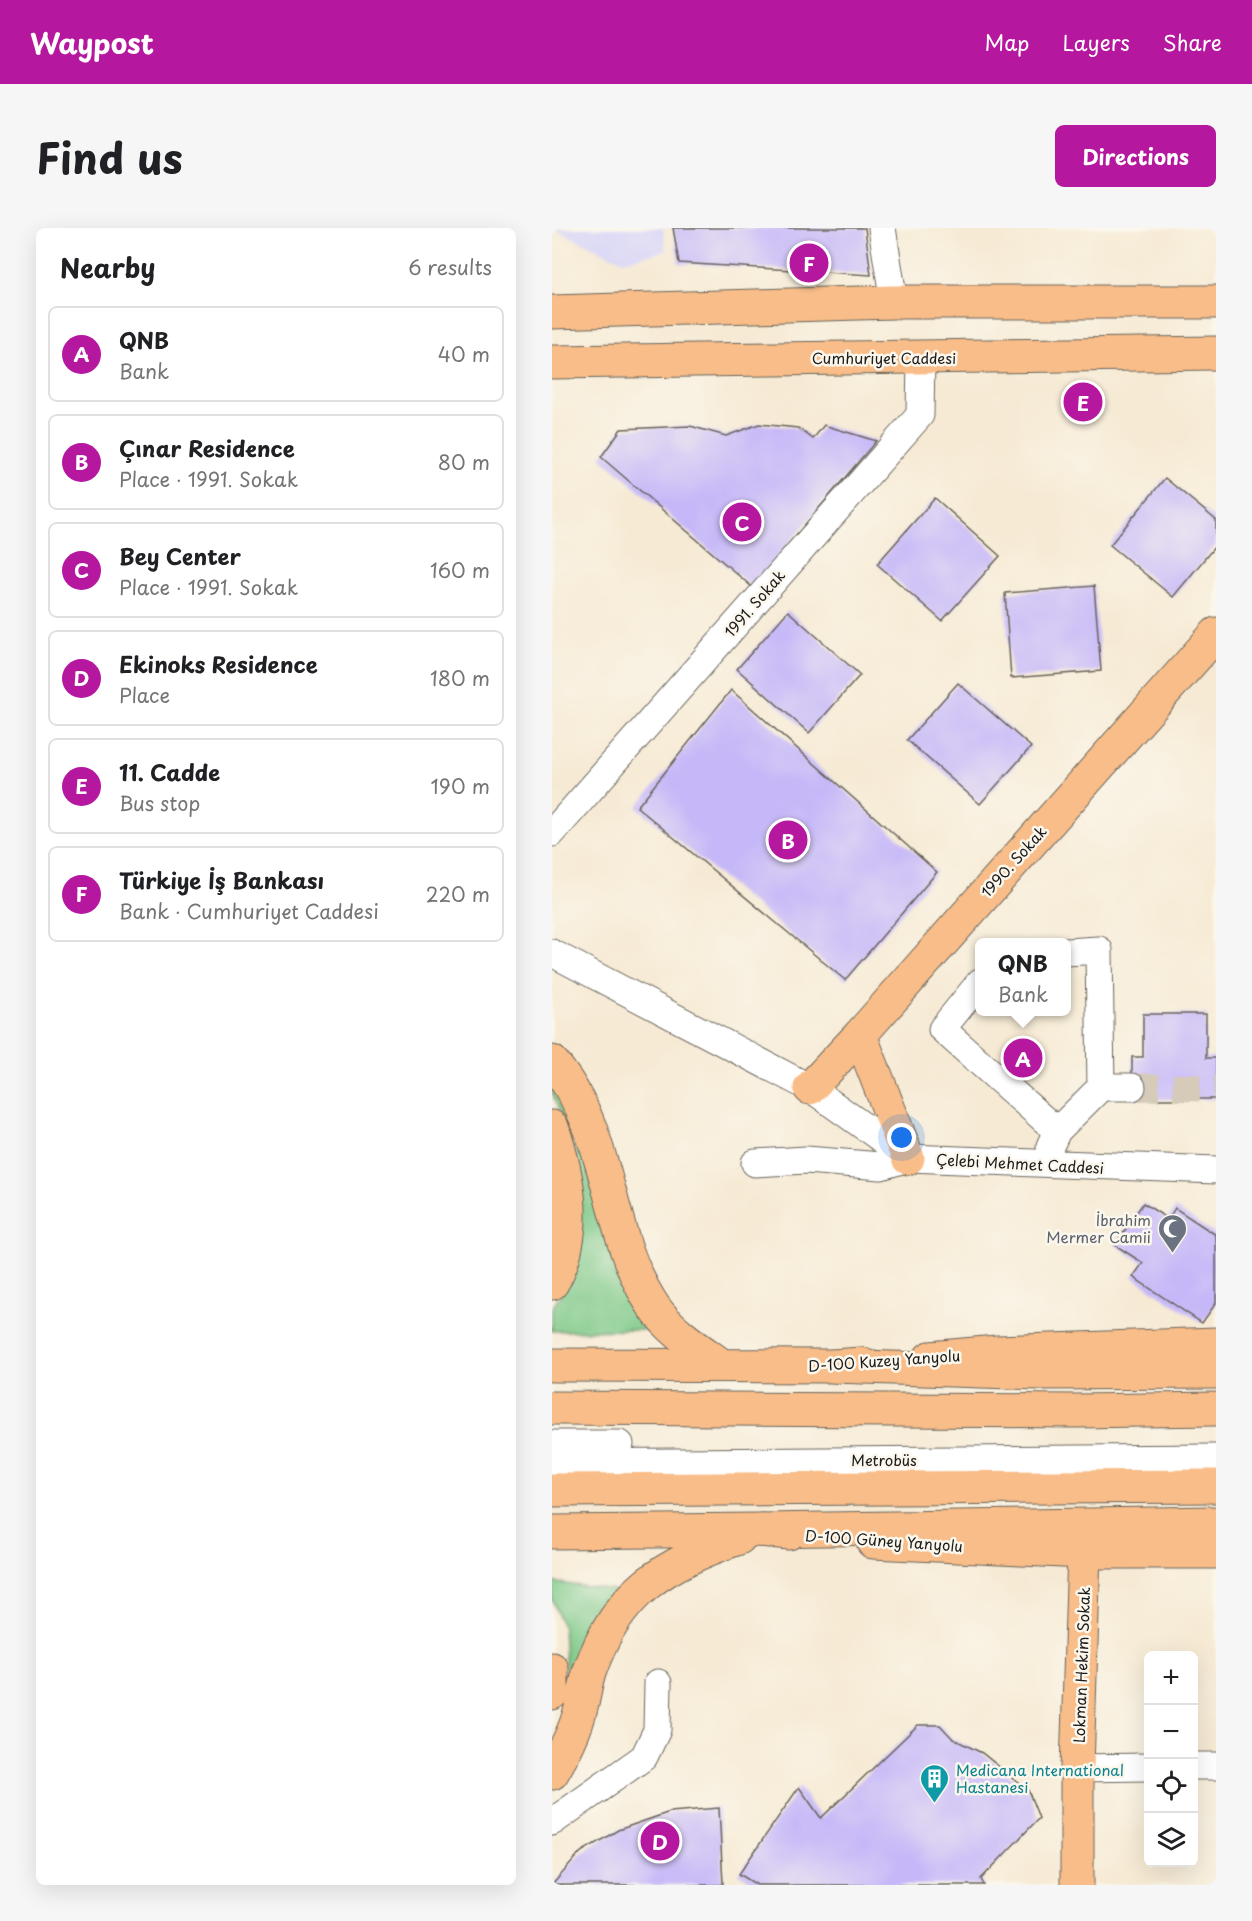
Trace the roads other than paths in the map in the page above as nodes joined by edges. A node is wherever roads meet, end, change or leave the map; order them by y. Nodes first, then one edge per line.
1 (882, 228) edge
2 (552, 289) edge
3 (894, 302) junction
4 (1216, 302) edge
5 (666, 307) junction
6 (552, 312) edge
7 (1216, 353) edge
8 (921, 358) junction
9 (565, 361) edge
10 (552, 378) edge
11 (1216, 634) edge
12 (552, 833) edge
13 (1071, 952) edge
14 (552, 953) edge
15 (975, 988) edge
16 (861, 1035) junction
17 (552, 1062) edge
18 (1101, 1087) junction
19 (1132, 1087) tunnel mouth
20 (810, 1088) junction
21 (552, 1127) edge
22 (1057, 1131) junction
23 (908, 1158) junction
24 (755, 1163) dead end
25 (1042, 1164) junction
26 (1216, 1170) edge
27 (552, 1282) edge
28 (1216, 1344) edge
29 (720, 1364) junction
30 (552, 1365) edge
31 (834, 1366) junction
32 (1216, 1372) edge
33 (552, 1408) edge
34 (1216, 1409) edge
35 (1216, 1441) edge
36 (552, 1444) edge
37 (1216, 1458) edge
38 (552, 1463) edge
39 (1216, 1486) edge
40 (552, 1490) edge
41 (1216, 1523) edge
42 (761, 1530) junction
43 (552, 1532) edge
44 (1084, 1552) junction
45 (1216, 1552) edge
46 (552, 1668) edge
47 (658, 1683) dead end
48 (552, 1694) edge
49 (1198, 1766) edge
50 (1216, 1766) edge
51 (1144, 1767) edge
52 (1077, 1768) junction
53 (552, 1773) edge
54 (552, 1822) edge
55 (1077, 1885) edge

1 - 3 street
2 - 5 main road
3 - 4 main road
3 - 5 main road
5 - 6 main road
7 - 8 main road, Cumhuriyet Caddesi
8 - 9 main road, Cumhuriyet Caddesi
8 - 12 street, 1991. Sokak
9 - 10 main road
11 - 16 main road, 1990. Sokak
13 - 18 street
14 - 20 street
15 - 22 street
16 - 20 main road, 1990. Sokak
16 - 23 main road
17 - 29 main road
18 - 19 street
18 - 22 street
20 - 23 street
21 - 27 main road
22 - 25 street
23 - 24 street
23 - 25 street, Çelebi Mehmet Caddesi
25 - 26 street, Çelebi Mehmet Caddesi
28 - 31 main road, D-100 Kuzey Yanyolu
29 - 30 main road, D-100 Kuzey Yanyolu
29 - 31 main road, D-100 Kuzey Yanyolu
31 - 32 main road
33 - 34 main road
35 - 36 street, Metrobüs
37 - 38 street, Metrobüs
39 - 40 main road
41 - 42 main road
42 - 43 main road, D-100 Güney Yanyolu
42 - 44 main road, D-100 Güney Yanyolu
42 - 53 main road
44 - 45 main road, D-100 Güney Yanyolu
44 - 52 main road, Lokman Hekim Sokak
46 - 48 main road
47 - 54 street
49 - 50 street
51 - 52 street
52 - 55 main road, Lokman Hekim Sokak

